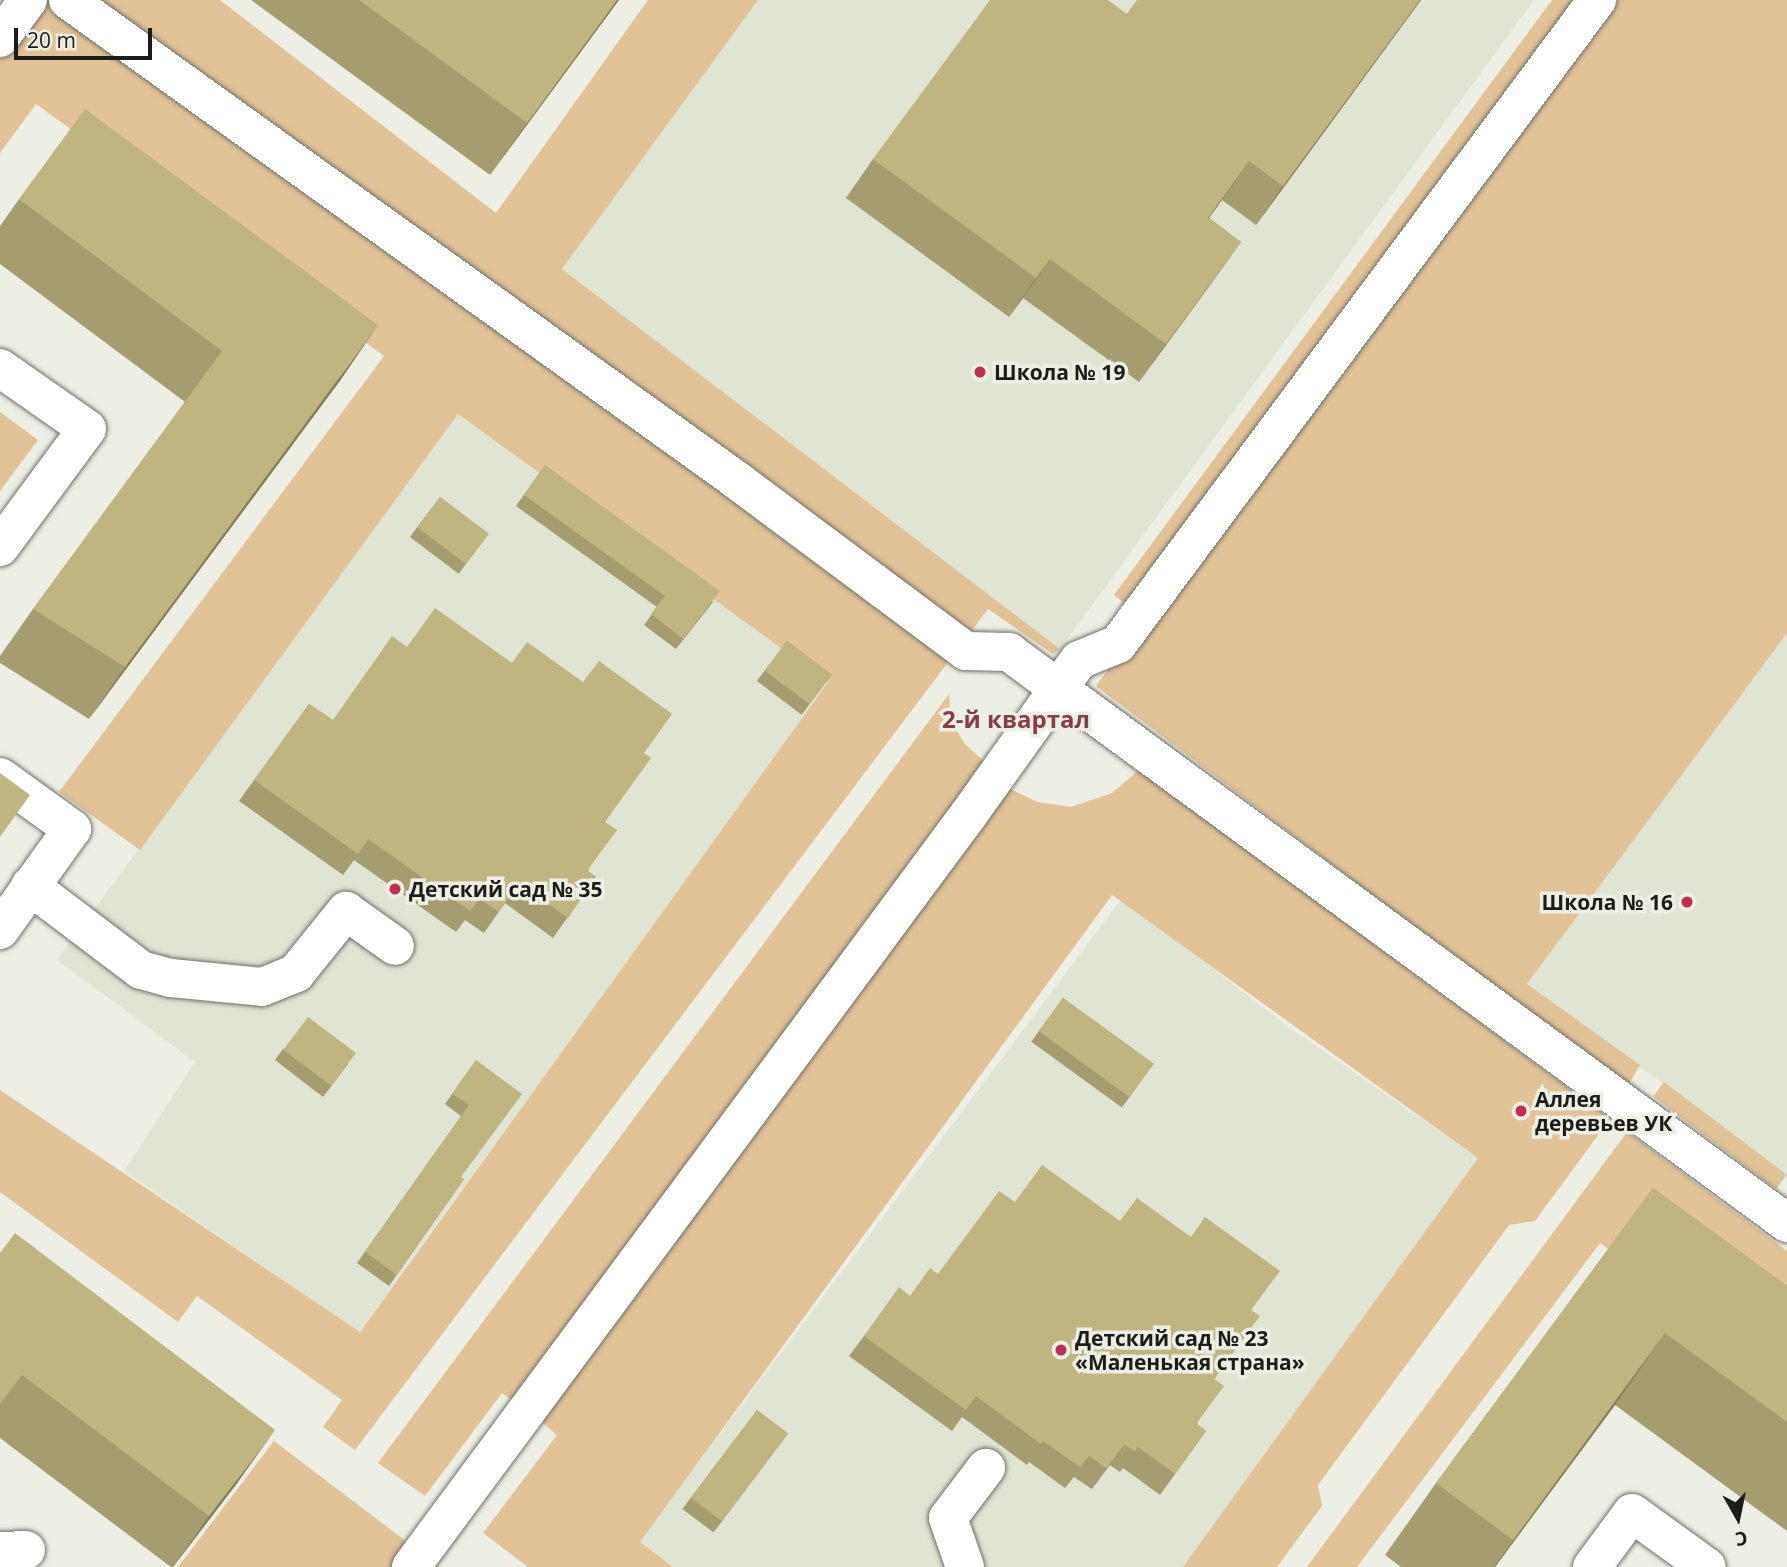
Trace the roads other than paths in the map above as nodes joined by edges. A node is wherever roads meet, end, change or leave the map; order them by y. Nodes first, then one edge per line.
1 (28, 0) edge
2 (68, 0) edge
3 (1597, 0) edge
4 (0, 38) edge
5 (0, 368) edge
6 (0, 547) edge
7 (1059, 688) junction
8 (0, 777) edge
9 (30, 886) junction
10 (0, 930) edge
11 (395, 946) dead end
12 (1787, 1223) edge
13 (986, 1468) dead end
14 (411, 1567) edge
15 (965, 1567) edge
16 (1592, 1567) edge
17 (1707, 1567) edge

1 - 4 street
2 - 7 street
3 - 7 street
5 - 6 street
7 - 12 street
7 - 14 street
8 - 9 street
9 - 10 street
9 - 11 street
13 - 15 street
16 - 17 street

